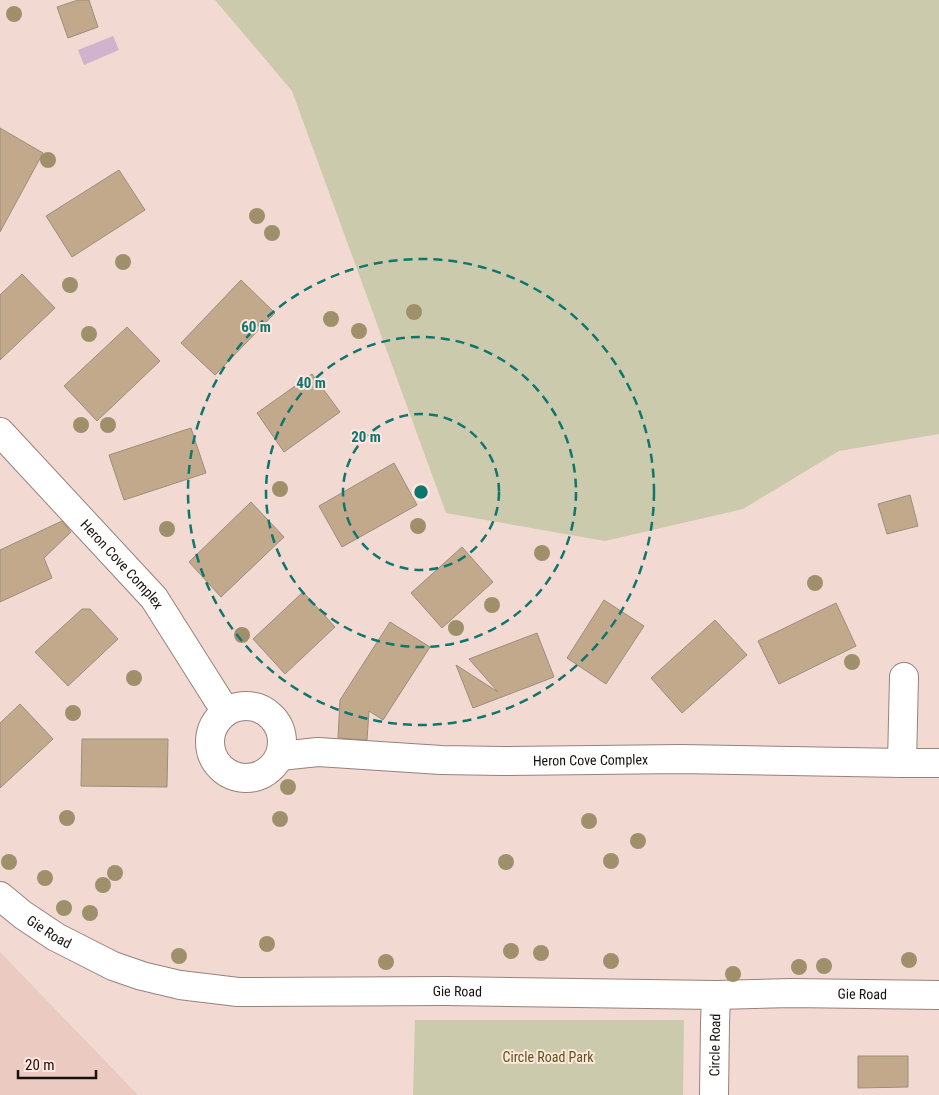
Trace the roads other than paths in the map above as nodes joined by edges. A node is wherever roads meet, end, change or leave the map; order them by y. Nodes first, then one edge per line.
1 (0, 432) edge
2 (904, 677) dead end
3 (226, 712) junction
4 (280, 756) junction
5 (939, 763) edge
6 (902, 764) junction
7 (0, 896) edge
8 (716, 995) junction
9 (939, 995) edge
10 (714, 1095) edge

1 - 3 street, Heron Cove Complex
2 - 6 street
3 - 4 street
3 - 4 street
4 - 6 street, Heron Cove Complex
5 - 6 street, Heron Cove Complex
7 - 8 street, Gie Road
8 - 9 street, Gie Road
8 - 10 street, Circle Road

